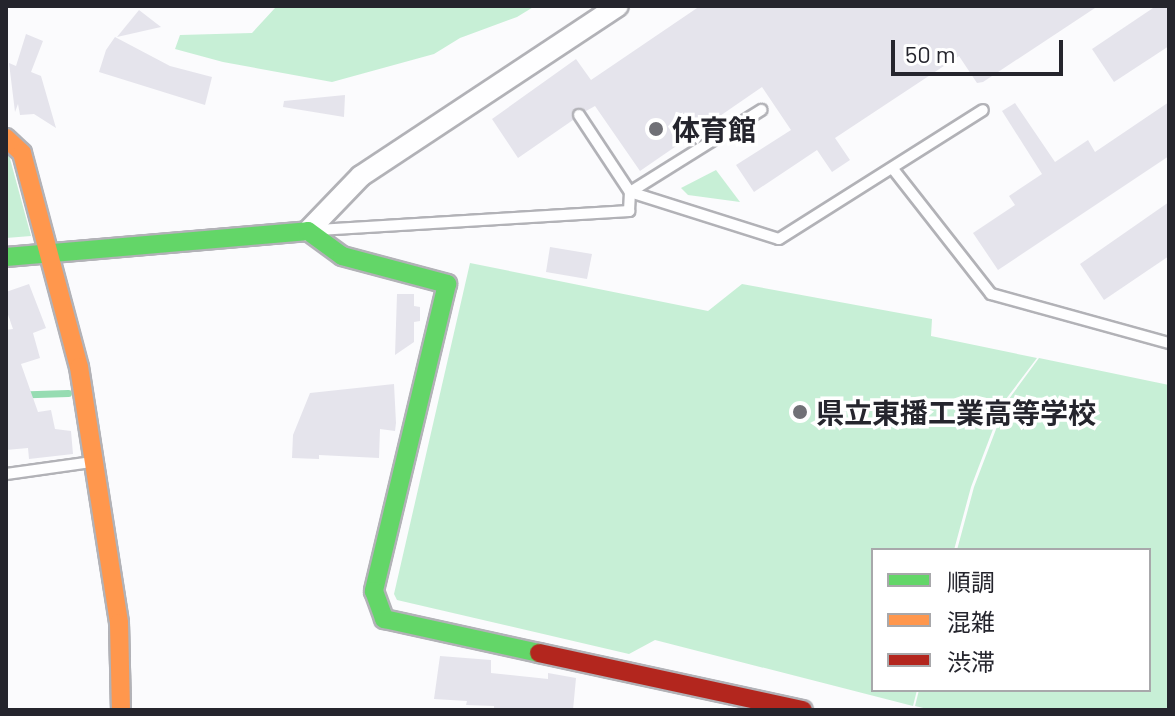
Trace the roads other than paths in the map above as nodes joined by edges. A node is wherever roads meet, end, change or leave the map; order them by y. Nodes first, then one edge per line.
1 (618, 6) edge
2 (761, 110) dead end
3 (983, 110) dead end
4 (579, 115) dead end
5 (6, 138) edge
6 (893, 169) junction
7 (630, 192) junction
8 (308, 231) junction
9 (48, 254) junction
10 (6, 257) edge
11 (1169, 343) edge
12 (93, 462) junction
13 (6, 474) edge
14 (740, 703) edge
15 (121, 710) edge
16 (803, 710) edge

1 - 8 street
2 - 7 lane
3 - 6 lane
4 - 7 lane
5 - 9 street
6 - 7 lane
6 - 11 lane
7 - 8 lane
8 - 9 street
8 - 14 street
9 - 10 street
9 - 12 street
12 - 13 lane
12 - 15 street
14 - 16 street

